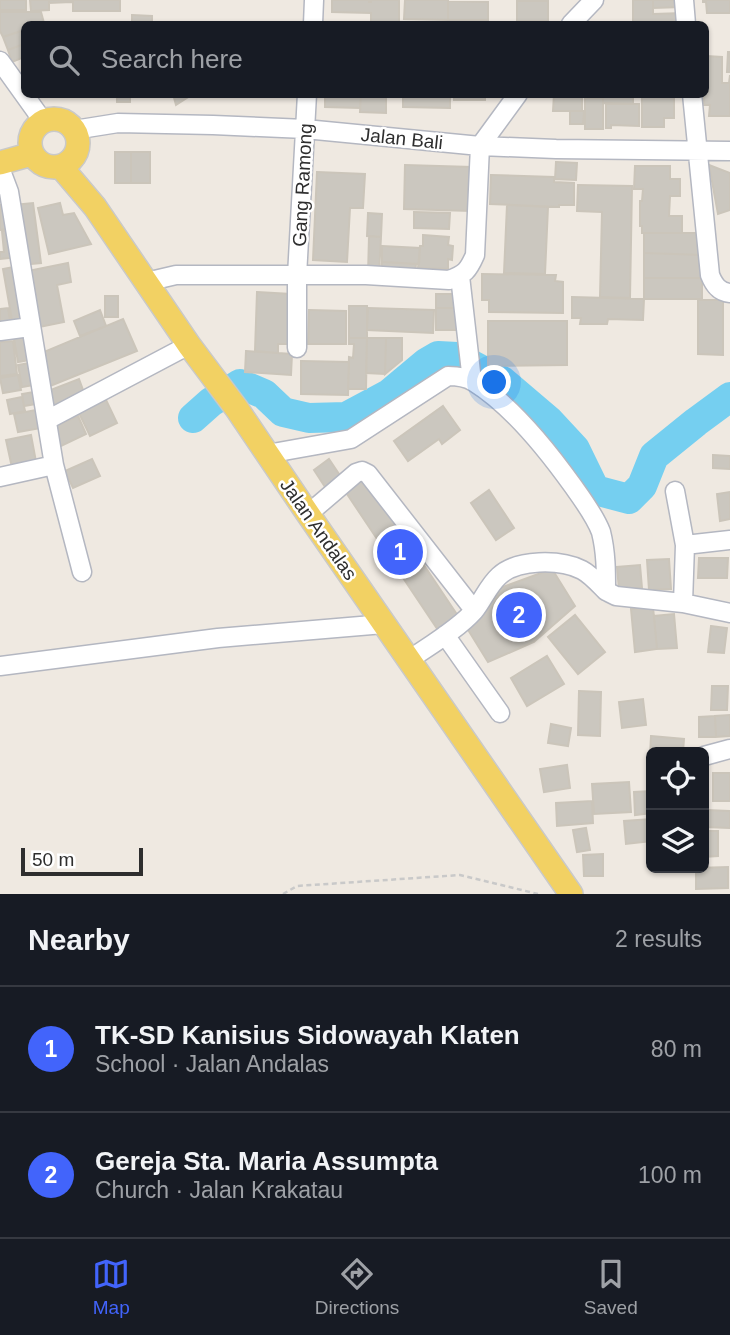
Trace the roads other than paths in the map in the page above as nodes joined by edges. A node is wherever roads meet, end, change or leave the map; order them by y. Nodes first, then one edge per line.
1 (314, 0) edge
2 (574, 0) edge
3 (594, 0) edge
4 (684, 0) edge
5 (313, 21) edge
6 (572, 21) edge
7 (574, 21) edge
8 (686, 21) edge
9 (0, 61) edge
10 (21, 90) edge
11 (27, 98) edge
12 (307, 98) edge
13 (515, 98) edge
14 (692, 98) edge
15 (43, 121) junction
16 (305, 129) junction
17 (74, 130) junction
18 (480, 146) junction
19 (696, 151) junction
20 (730, 152) edge
21 (32, 154) junction
22 (0, 165) edge
23 (61, 167) junction
24 (297, 276) junction
25 (460, 276) junction
26 (146, 282) junction
27 (730, 293) edge
28 (30, 327) junction
29 (0, 331) edge
30 (189, 345) junction
31 (296, 348) dead end
32 (472, 378) junction
33 (47, 420) junction
34 (267, 454) junction
35 (54, 465) junction
36 (0, 477) edge
37 (675, 491) dead end
38 (309, 514) junction
39 (730, 540) edge
40 (685, 545) junction
41 (82, 572) dead end
42 (606, 591) junction
43 (683, 603) junction
44 (474, 610) junction
45 (730, 613) edge
46 (384, 624) junction
47 (445, 635) junction
48 (409, 660) junction
49 (0, 666) edge
50 (500, 713) dead end
51 (730, 749) edge
52 (709, 755) edge
53 (571, 894) edge

1 - 5 street
2 - 6 street
3 - 7 street
4 - 8 street
9 - 10 street
11 - 15 street
12 - 16 street, Gang Ramong
13 - 18 street
14 - 19 street
15 - 17 main road
15 - 21 main road
16 - 17 street, Jalan Bali
16 - 18 street, Jalan Bali
16 - 24 street, Gang Ramong
17 - 23 main road
18 - 19 street, Jalan Bali
18 - 25 street
19 - 20 street, Jalan Bali
19 - 27 street
21 - 22 main road
21 - 23 main road, Jalan Andalas
22 - 28 street
23 - 26 main road, Jalan Andalas
24 - 25 street
24 - 26 street
24 - 31 street, Gang Ramong
25 - 32 street
26 - 30 main road, Jalan Andalas
28 - 29 street
28 - 33 street
30 - 33 street
30 - 34 main road, Jalan Andalas
32 - 34 street
32 - 42 street
33 - 35 street
34 - 38 main road, Jalan Andalas
35 - 36 street
35 - 41 street
37 - 40 street
38 - 44 street
38 - 46 main road, Jalan Andalas
39 - 40 street
40 - 43 street
42 - 43 street
42 - 44 street
43 - 45 street
44 - 47 street
46 - 48 main road, Jalan Andalas
46 - 49 street
47 - 48 street
47 - 50 street
48 - 53 main road, Jalan Andalas
51 - 52 street

